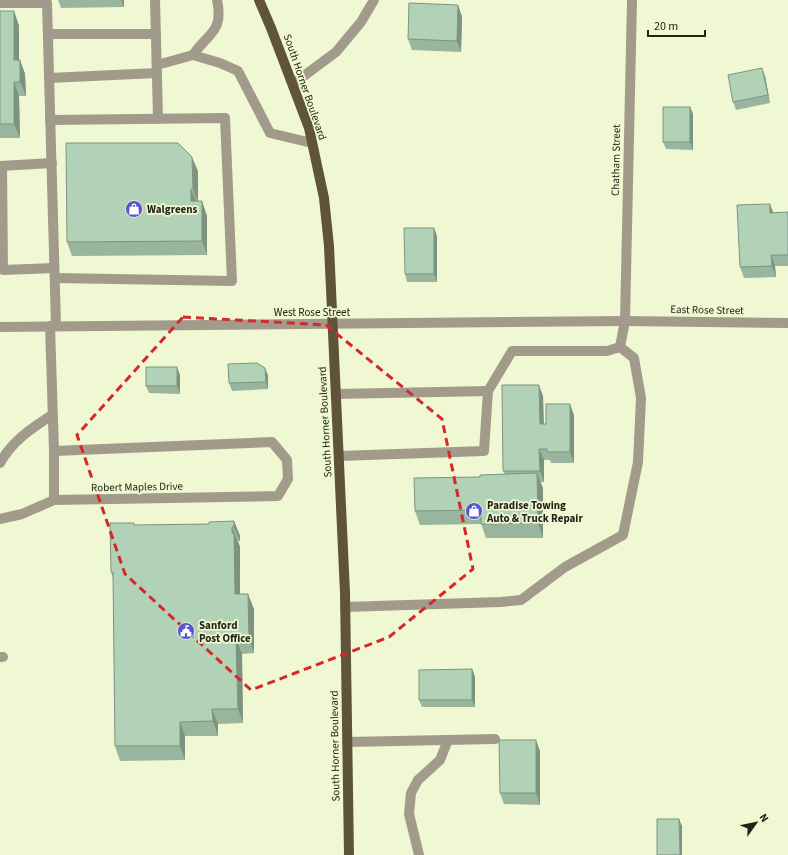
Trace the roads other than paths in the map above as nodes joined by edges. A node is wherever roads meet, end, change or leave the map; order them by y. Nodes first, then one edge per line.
1 (155, 0) edge
2 (217, 0) edge
3 (259, 0) edge
4 (374, 0) edge
5 (632, 0) edge
6 (0, 3) edge
7 (48, 34) junction
8 (156, 34) junction
9 (194, 56) junction
10 (157, 69) junction
11 (49, 78) junction
12 (293, 84) junction
13 (158, 119) junction
14 (50, 120) junction
15 (312, 143) junction
16 (52, 163) junction
17 (1, 166) edge
18 (54, 268) junction
19 (55, 278) junction
20 (625, 321) junction
21 (788, 323) edge
22 (333, 324) junction
23 (53, 326) junction
24 (0, 327) edge
25 (620, 347) junction
26 (488, 391) junction
27 (336, 394) junction
28 (52, 415) junction
29 (54, 451) junction
30 (339, 456) junction
31 (0, 463) edge
32 (54, 500) junction
33 (0, 519) edge
34 (345, 607) junction
35 (495, 739) dead end
36 (448, 740) junction
37 (347, 742) junction
38 (349, 855) edge
39 (419, 855) edge

1 - 8 street
2 - 9 street
3 - 12 main road, South Horner Boulevard
4 - 12 street
5 - 20 street, Chatham Street
6 - 7 street
7 - 8 street
7 - 11 street
8 - 10 street
9 - 10 street
9 - 15 street
10 - 11 street
10 - 13 street
11 - 14 street
12 - 15 main road, South Horner Boulevard
13 - 14 street
13 - 19 street
14 - 16 street
15 - 22 main road, South Horner Boulevard
16 - 17 street
16 - 18 street
17 - 18 street
18 - 19 street
19 - 23 street
20 - 21 street, East Rose Street
20 - 22 street, West Rose Street
20 - 25 street, Chatham Street
22 - 23 street, West Rose Street
22 - 27 main road, South Horner Boulevard
23 - 24 street, West Rose Street
23 - 28 street
25 - 26 street
25 - 34 street
26 - 27 street
26 - 30 street
27 - 30 main road, South Horner Boulevard
28 - 29 street
28 - 31 street
29 - 32 street
29 - 32 street, Robert Maples Drive
30 - 34 main road, South Horner Boulevard
32 - 33 street, Robert Maples Drive
34 - 37 main road, South Horner Boulevard
35 - 36 street
36 - 37 street
36 - 39 street
37 - 38 main road, South Horner Boulevard

